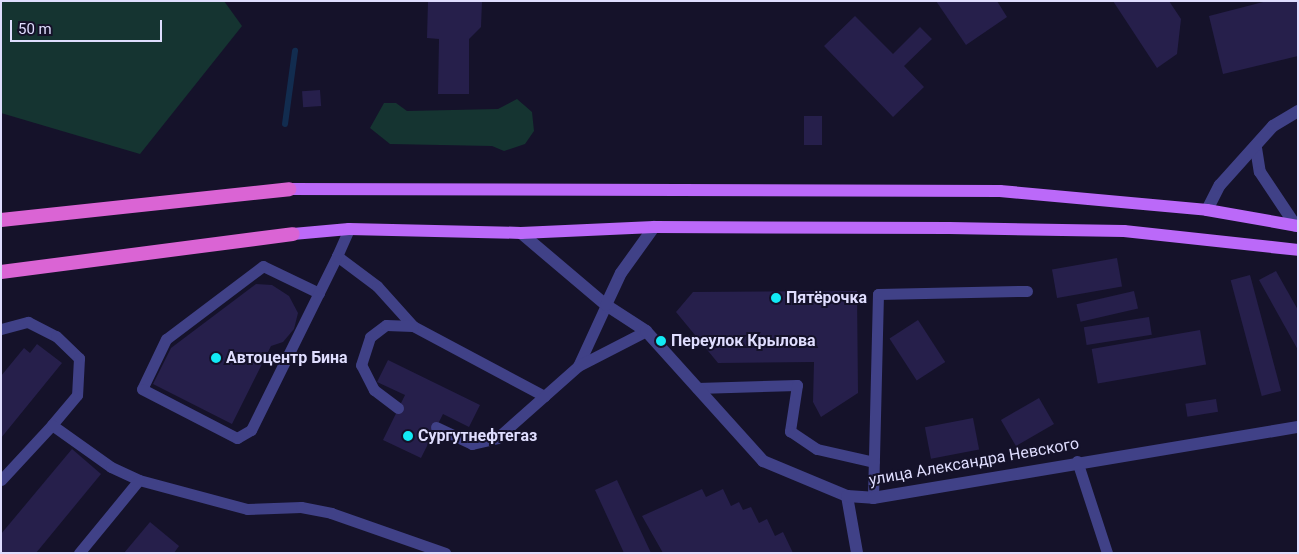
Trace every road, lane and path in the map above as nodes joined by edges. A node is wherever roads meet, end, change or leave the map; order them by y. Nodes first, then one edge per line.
1 (1298, 111) edge
2 (1256, 148) junction
3 (289, 189) joint
4 (1207, 210) junction
5 (1, 220) edge
6 (1297, 226) edge
7 (654, 227) junction
8 (349, 229) junction
9 (521, 233) junction
10 (293, 234) joint
11 (1298, 250) edge
12 (337, 256) junction
13 (1, 272) edge
14 (1027, 291) dead end
15 (319, 294) junction
16 (606, 305) junction
17 (413, 326) junction
18 (1, 329) edge
19 (646, 331) junction
20 (578, 366) junction
21 (697, 388) junction
22 (544, 396) junction
23 (398, 408) dead end
24 (52, 426) junction
25 (436, 427) dead end
26 (1298, 427) edge
27 (1077, 461) junction
28 (874, 462) junction
29 (1, 480) edge
30 (139, 480) junction
31 (847, 496) junction
32 (873, 498) junction
33 (79, 553) edge
34 (445, 553) edge
35 (857, 553) edge
36 (1107, 553) edge

1 - 2 street
2 - 4 street
2 - 6 street
3 - 4 main road
3 - 5 highway
4 - 6 main road
7 - 9 main road
7 - 11 main road
7 - 16 street
8 - 9 main road
8 - 10 main road
8 - 12 lane
9 - 16 street, улица Александра Невского
10 - 13 highway
12 - 15 lane
12 - 17 lane
14 - 28 lane
15 - 15 lane
16 - 19 street, улица Александра Невского
16 - 20 lane
17 - 22 lane
17 - 23 lane
18 - 24 lane
19 - 20 lane
19 - 21 street, улица Александра Невского
20 - 22 lane
21 - 28 lane
21 - 31 street, улица Александра Невского
22 - 25 lane
24 - 29 lane
24 - 30 lane
26 - 27 street, улица Александра Невского
27 - 32 street, улица Александра Невского
27 - 36 lane
28 - 32 lane
30 - 33 lane
30 - 34 lane
31 - 32 street, улица Александра Невского
31 - 35 street

